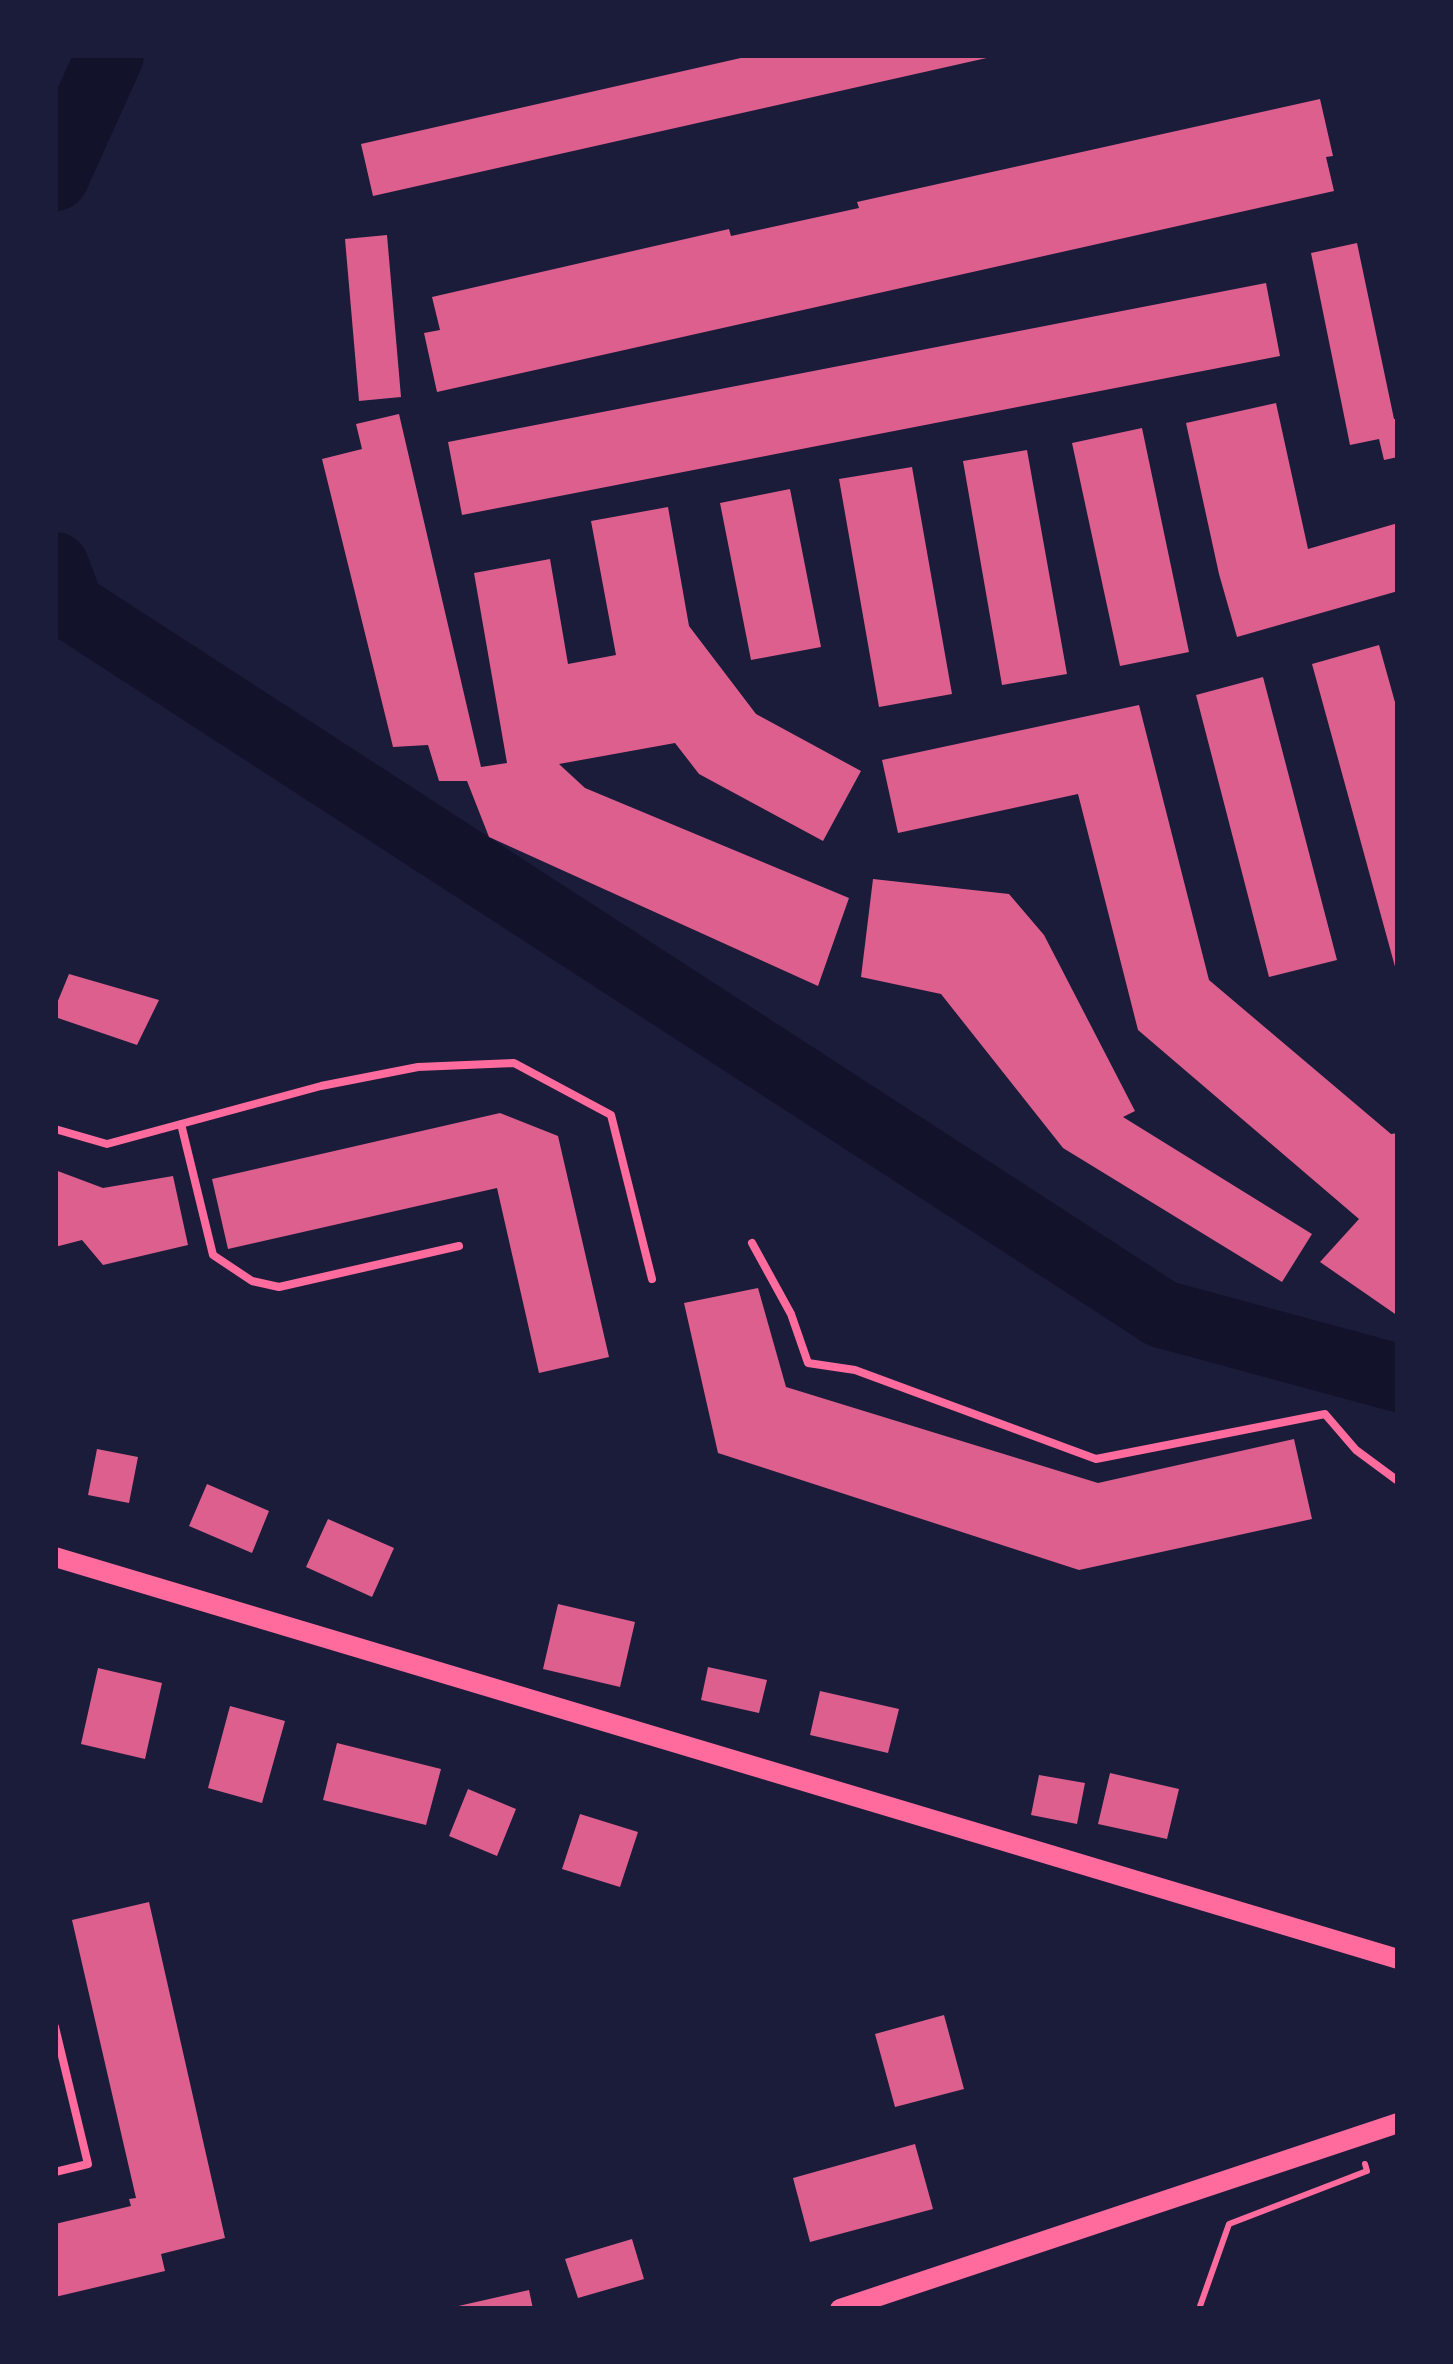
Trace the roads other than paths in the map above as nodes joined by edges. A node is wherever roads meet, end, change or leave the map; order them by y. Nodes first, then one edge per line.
1 (181, 1124) junction
2 (55, 1128) edge
3 (752, 1243) dead end
4 (459, 1246) dead end
5 (652, 1279) dead end
6 (1398, 1481) edge
7 (55, 1558) edge
8 (1398, 1959) edge
9 (55, 2027) edge
10 (1398, 2123) edge
11 (55, 2172) edge
12 (840, 2309) edge

1 - 2 lane
1 - 4 lane
1 - 5 lane
3 - 6 lane
7 - 8 main road
9 - 11 lane
10 - 12 main road

